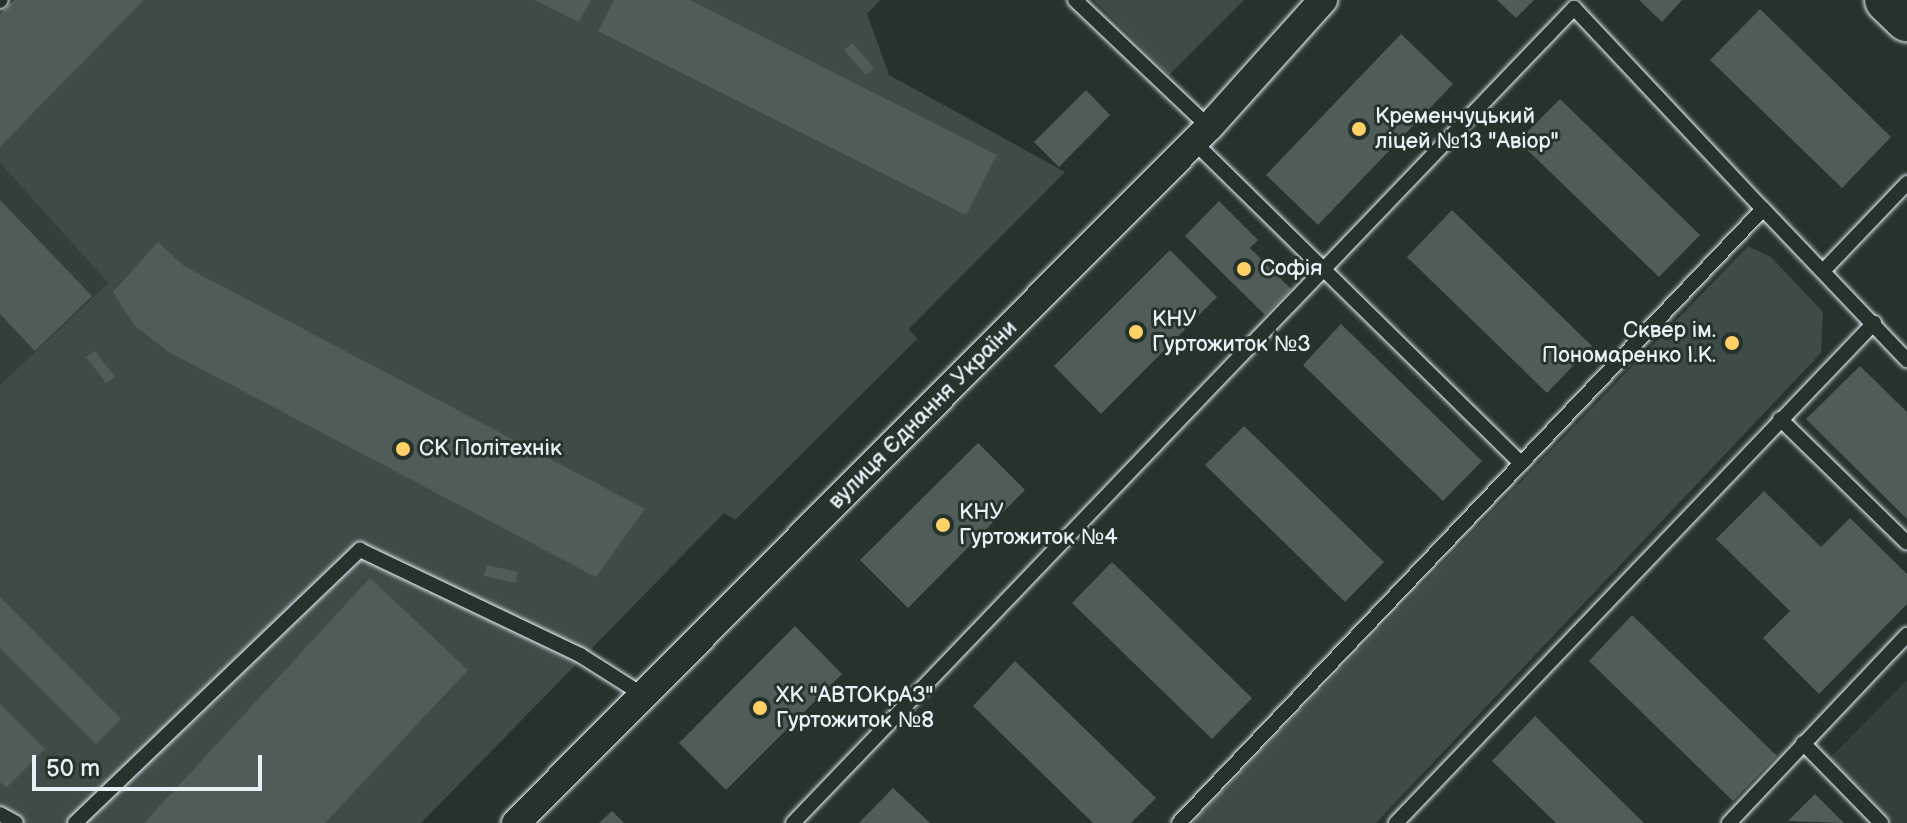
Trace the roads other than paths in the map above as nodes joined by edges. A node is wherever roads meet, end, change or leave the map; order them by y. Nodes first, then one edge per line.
1 (1075, 0) edge
2 (1323, 0) edge
3 (1887, 0) edge
4 (1907, 19) edge
5 (1202, 134) junction
6 (1907, 183) edge
7 (1763, 209) junction
8 (1327, 271) junction
9 (1823, 271) junction
10 (1874, 323) junction
11 (1907, 360) edge
12 (1780, 419) junction
13 (1521, 463) junction
14 (1907, 543) edge
15 (1907, 635) edge
16 (643, 695) junction
17 (1803, 743) junction
18 (0, 814) edge
19 (16, 823) edge
20 (75, 823) edge
21 (516, 823) edge
22 (793, 823) edge
23 (1179, 823) edge
24 (1396, 823) edge
25 (1729, 823) edge
26 (1881, 823) edge

1 - 5 lane
2 - 5 street, вулиця Єднання України
3 - 4 highway
5 - 8 lane
5 - 16 street, вулиця Єднання України
6 - 9 lane
7 - 8 lane
7 - 9 lane
7 - 13 lane
8 - 13 lane
8 - 22 lane
9 - 10 lane
10 - 11 lane
10 - 12 lane
12 - 14 lane
12 - 24 lane
13 - 23 lane
15 - 17 lane
16 - 20 lane
16 - 21 street, вулиця Єднання України
17 - 25 lane
17 - 26 lane
18 - 19 lane

